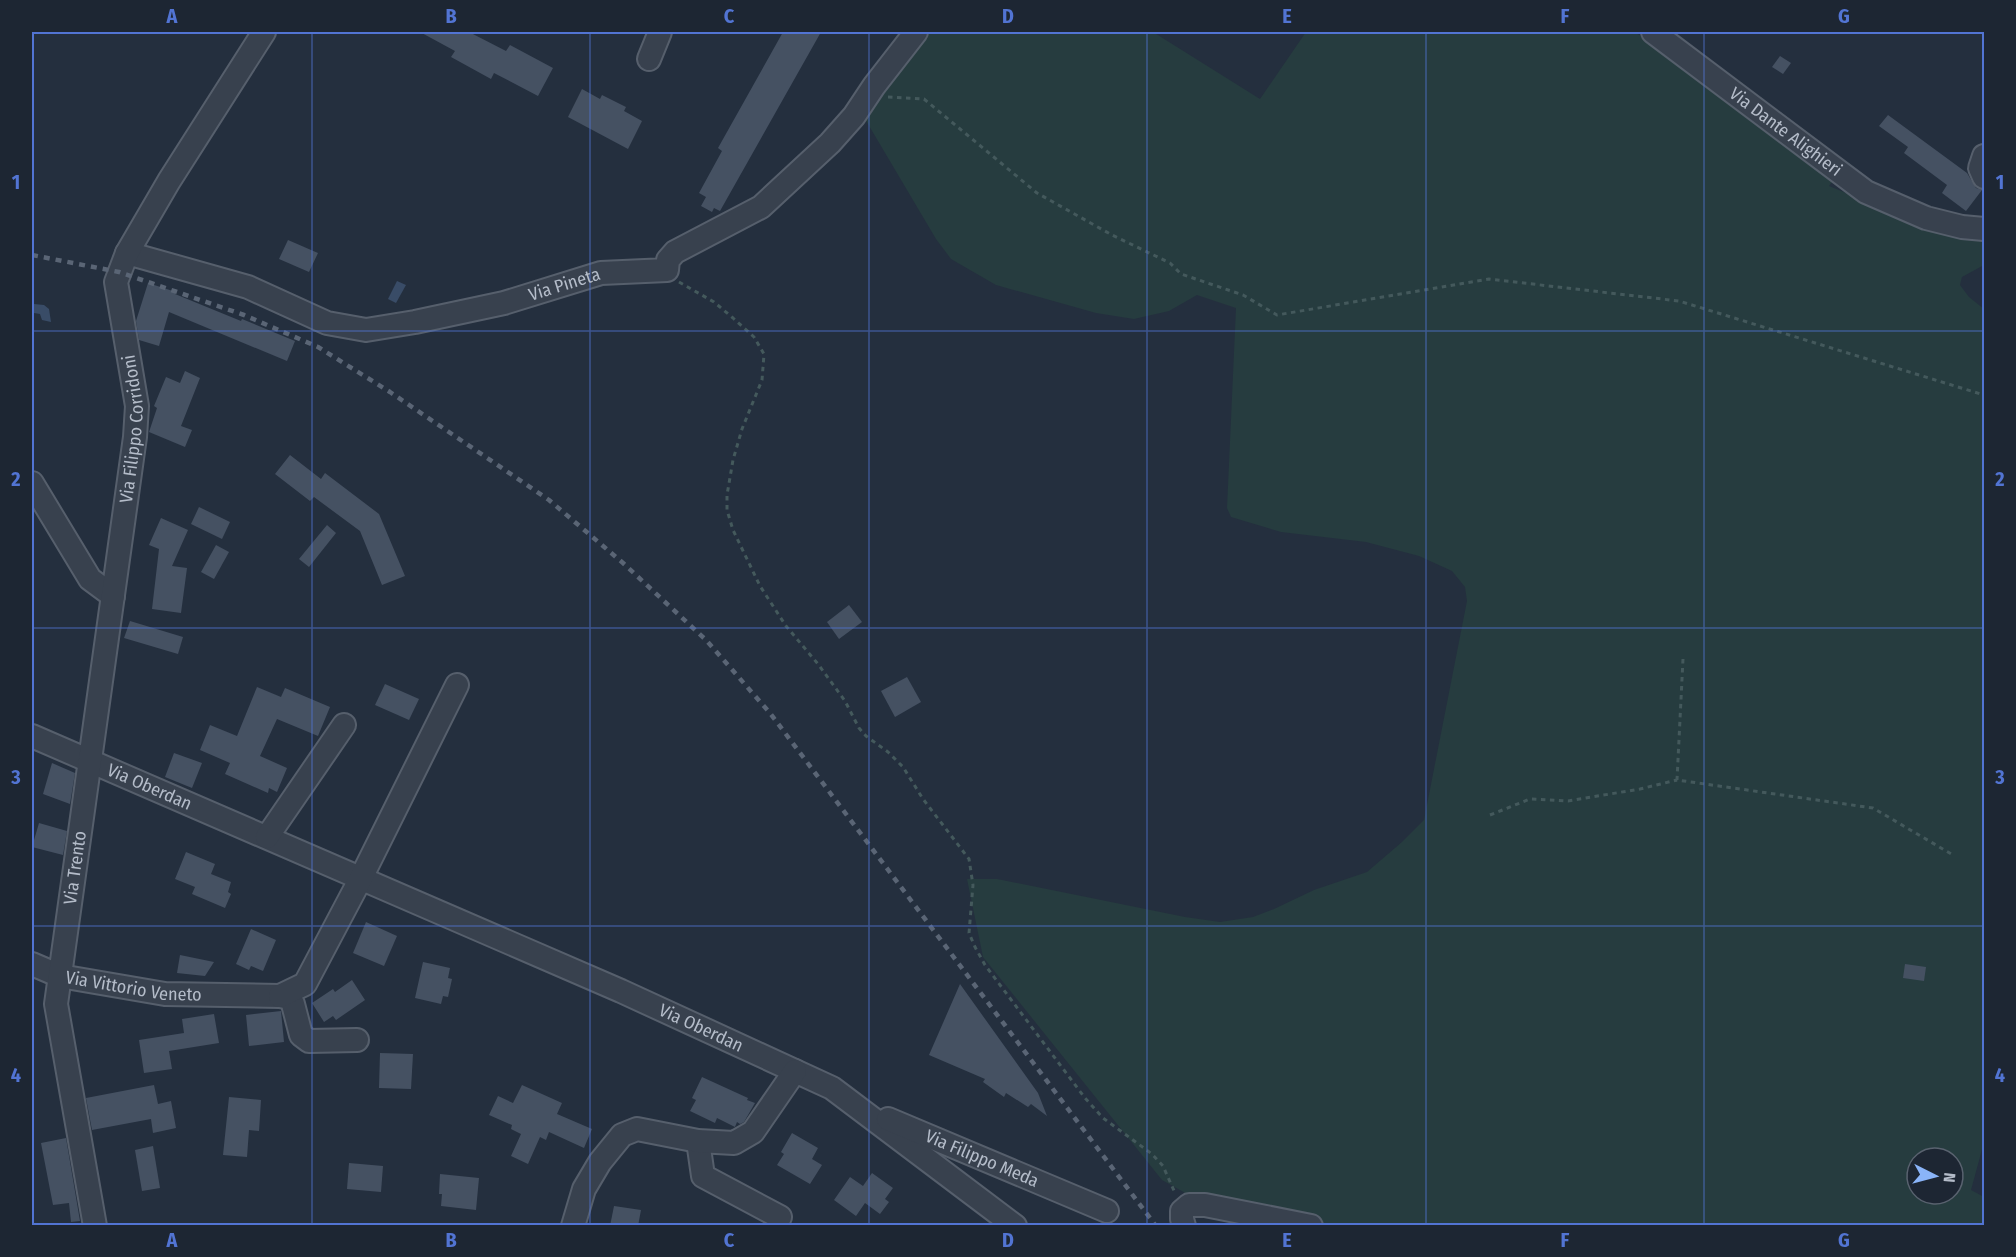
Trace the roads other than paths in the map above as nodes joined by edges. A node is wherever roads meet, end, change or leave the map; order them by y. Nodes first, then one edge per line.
1 (264, 32) edge
2 (660, 32) edge
3 (916, 32) edge
4 (1653, 32) edge
5 (649, 58) dead end
6 (1984, 156) edge
7 (1984, 177) edge
8 (1984, 229) edge
9 (127, 253) junction
10 (32, 483) edge
11 (113, 596) junction
12 (457, 685) dead end
13 (344, 725) dead end
14 (32, 736) edge
15 (90, 760) junction
16 (267, 837) junction
17 (361, 878) junction
18 (32, 964) edge
19 (60, 976) junction
20 (280, 996) junction
21 (357, 1040) dead end
22 (795, 1071) junction
23 (857, 1106) junction
24 (698, 1141) junction
25 (1107, 1211) dead end
26 (780, 1217) dead end
27 (1183, 1218) edge
28 (95, 1226) edge
29 (573, 1226) edge
30 (1015, 1226) edge
31 (1311, 1226) edge

1 - 9 street, Via Filippo Corridoni
2 - 5 street
3 - 9 street, Via Pineta
4 - 8 street, Via Dante Alighieri
6 - 7 street
9 - 11 street, Via Filippo Corridoni
10 - 11 street
11 - 15 street, Via Filippo Corridoni
12 - 17 street
13 - 16 street
14 - 15 street, Via Oberdan
15 - 16 street, Via Oberdan
15 - 19 street, Via Trento
16 - 17 street, Via Oberdan
17 - 20 street
17 - 22 street, Via Oberdan
18 - 19 street
19 - 20 street, Via Vittorio Veneto
19 - 28 street, Via Vittorio Veneto
20 - 21 street
22 - 23 street, Via Oberdan
22 - 24 street
23 - 25 street, Via Filippo Meda
23 - 30 street, Via Oberdan
24 - 26 street
24 - 29 street
27 - 31 street

